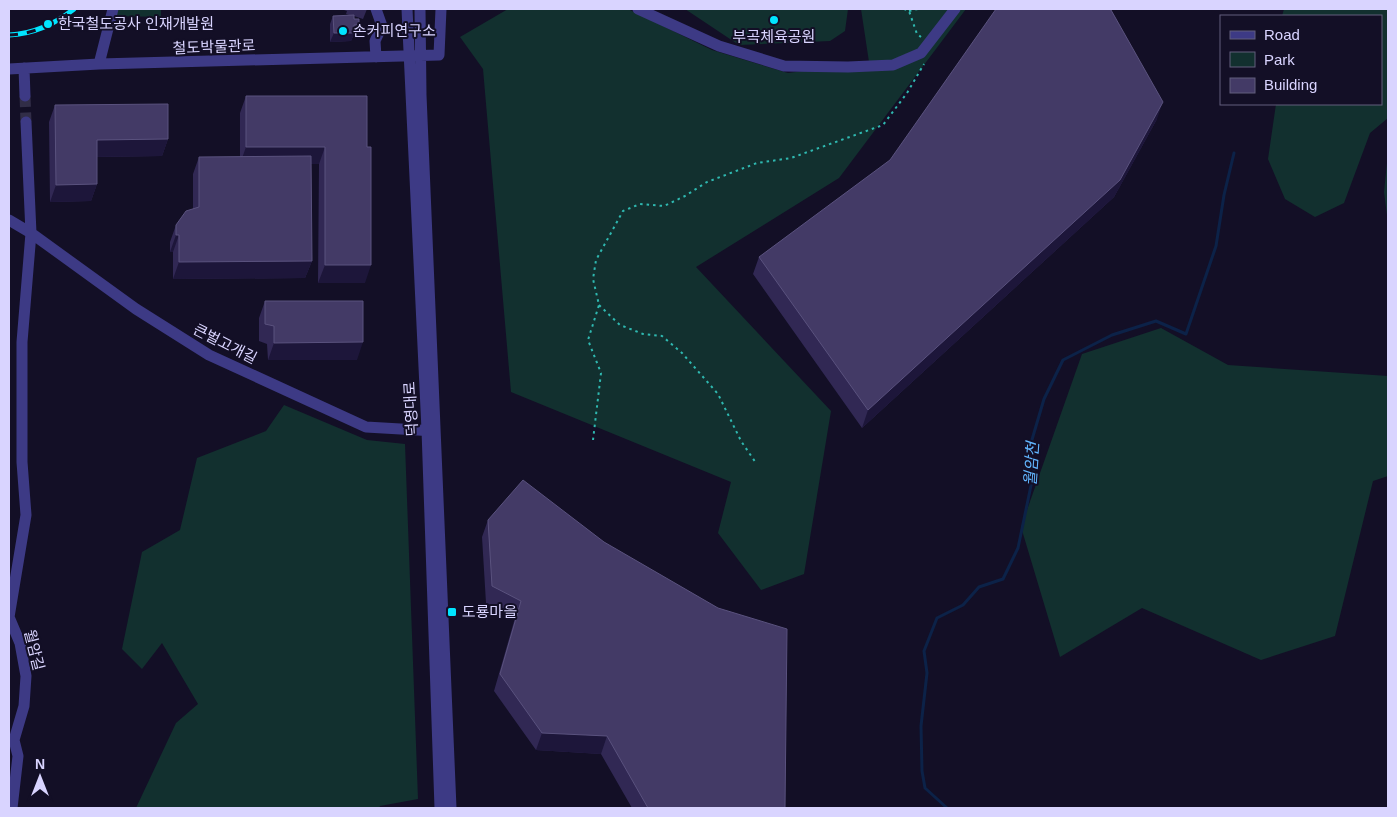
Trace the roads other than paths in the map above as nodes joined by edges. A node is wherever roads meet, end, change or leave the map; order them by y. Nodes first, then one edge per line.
1 (113, 9) edge
2 (376, 9) edge
3 (406, 9) edge
4 (420, 9) edge
5 (440, 9) edge
6 (638, 9) edge
7 (955, 9) edge
8 (408, 56) junction
9 (421, 56) junction
10 (376, 58) junction
11 (99, 64) junction
12 (24, 68) junction
13 (9, 69) edge
14 (25, 96) tunnel mouth
15 (26, 122) tunnel mouth
16 (9, 220) edge
17 (31, 233) junction
18 (432, 430) junction
19 (9, 617) edge
20 (12, 808) edge
21 (440, 808) edge
22 (451, 808) edge

1 - 11 street
2 - 10 street
3 - 8 street, 덕영대로
4 - 9 street, 덕영대로
5 - 9 street
6 - 7 street
8 - 9 street, 철도박물관로
8 - 10 street, 철도박물관로
8 - 18 street, 덕영대로
9 - 18 street, 덕영대로
10 - 11 street, 철도박물관로
11 - 12 street, 철도박물관로
12 - 13 street, 철도박물관로
12 - 14 street
15 - 17 street, 월암길
16 - 17 street, 큰벌고개길
17 - 18 street, 큰벌고개길
17 - 19 street, 월암길
18 - 21 street, 덕영대로
18 - 22 street, 덕영대로
19 - 20 street, 월암길

